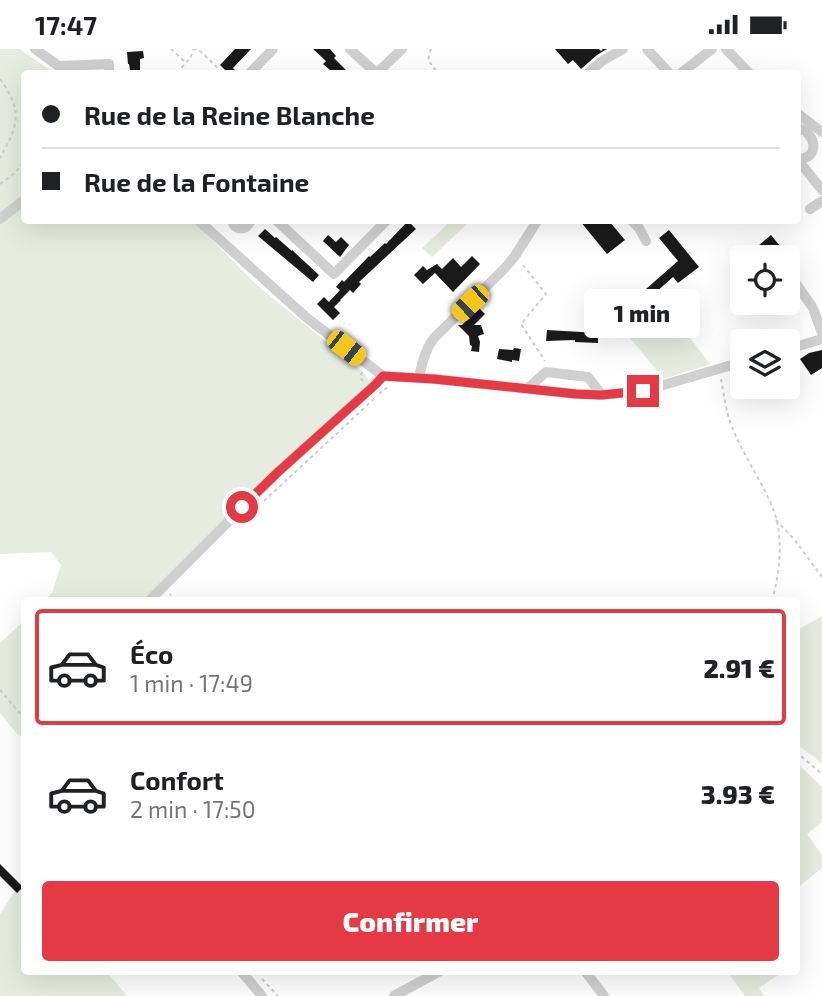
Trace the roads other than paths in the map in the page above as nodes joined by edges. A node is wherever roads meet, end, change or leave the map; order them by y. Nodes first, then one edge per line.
1 (35, 49) edge
2 (273, 49) edge
3 (350, 49) edge
4 (402, 49) edge
5 (623, 49) edge
6 (647, 49) edge
7 (712, 49) edge
8 (726, 49) edge
9 (64, 70) edge
10 (110, 70) edge
11 (253, 70) edge
12 (371, 70) edge
13 (376, 70) edge
14 (592, 70) edge
15 (666, 70) edge
16 (685, 70) edge
17 (746, 70) edge
18 (801, 116) edge
19 (801, 129) edge
20 (822, 132) edge
21 (801, 159) edge
22 (801, 163) edge
23 (822, 190) edge
24 (822, 201) edge
25 (21, 202) edge
26 (810, 209) dead end
27 (0, 219) edge
28 (202, 224) edge
29 (232, 224) edge
30 (235, 224) edge
31 (250, 224) edge
32 (280, 224) edge
33 (383, 224) edge
34 (535, 224) edge
35 (635, 224) edge
36 (646, 241) dead end
37 (222, 242) junction
38 (800, 289) edge
39 (822, 333) edge
40 (822, 339) edge
41 (800, 345) edge
42 (730, 366) edge
43 (383, 376) junction
44 (419, 378) junction
45 (528, 388) junction
46 (601, 395) junction
47 (153, 597) edge
48 (244, 975) edge
49 (433, 975) edge
50 (588, 975) edge
51 (262, 996) edge
52 (394, 996) edge
53 (604, 996) edge

1 - 9 street
2 - 11 street
3 - 12 street
4 - 13 street
5 - 14 street
6 - 15 street
7 - 16 street
8 - 17 street
9 - 10 street
18 - 20 street
19 - 21 street
22 - 23 street
24 - 26 street
25 - 27 street
28 - 37 street
29 - 37 street
30 - 31 street
32 - 33 street
34 - 44 street
35 - 36 street
37 - 43 street
38 - 39 street
40 - 41 street
42 - 46 street
43 - 44 street
43 - 47 street
44 - 45 street
45 - 46 street
45 - 46 street
48 - 51 street
49 - 52 street
50 - 53 street

